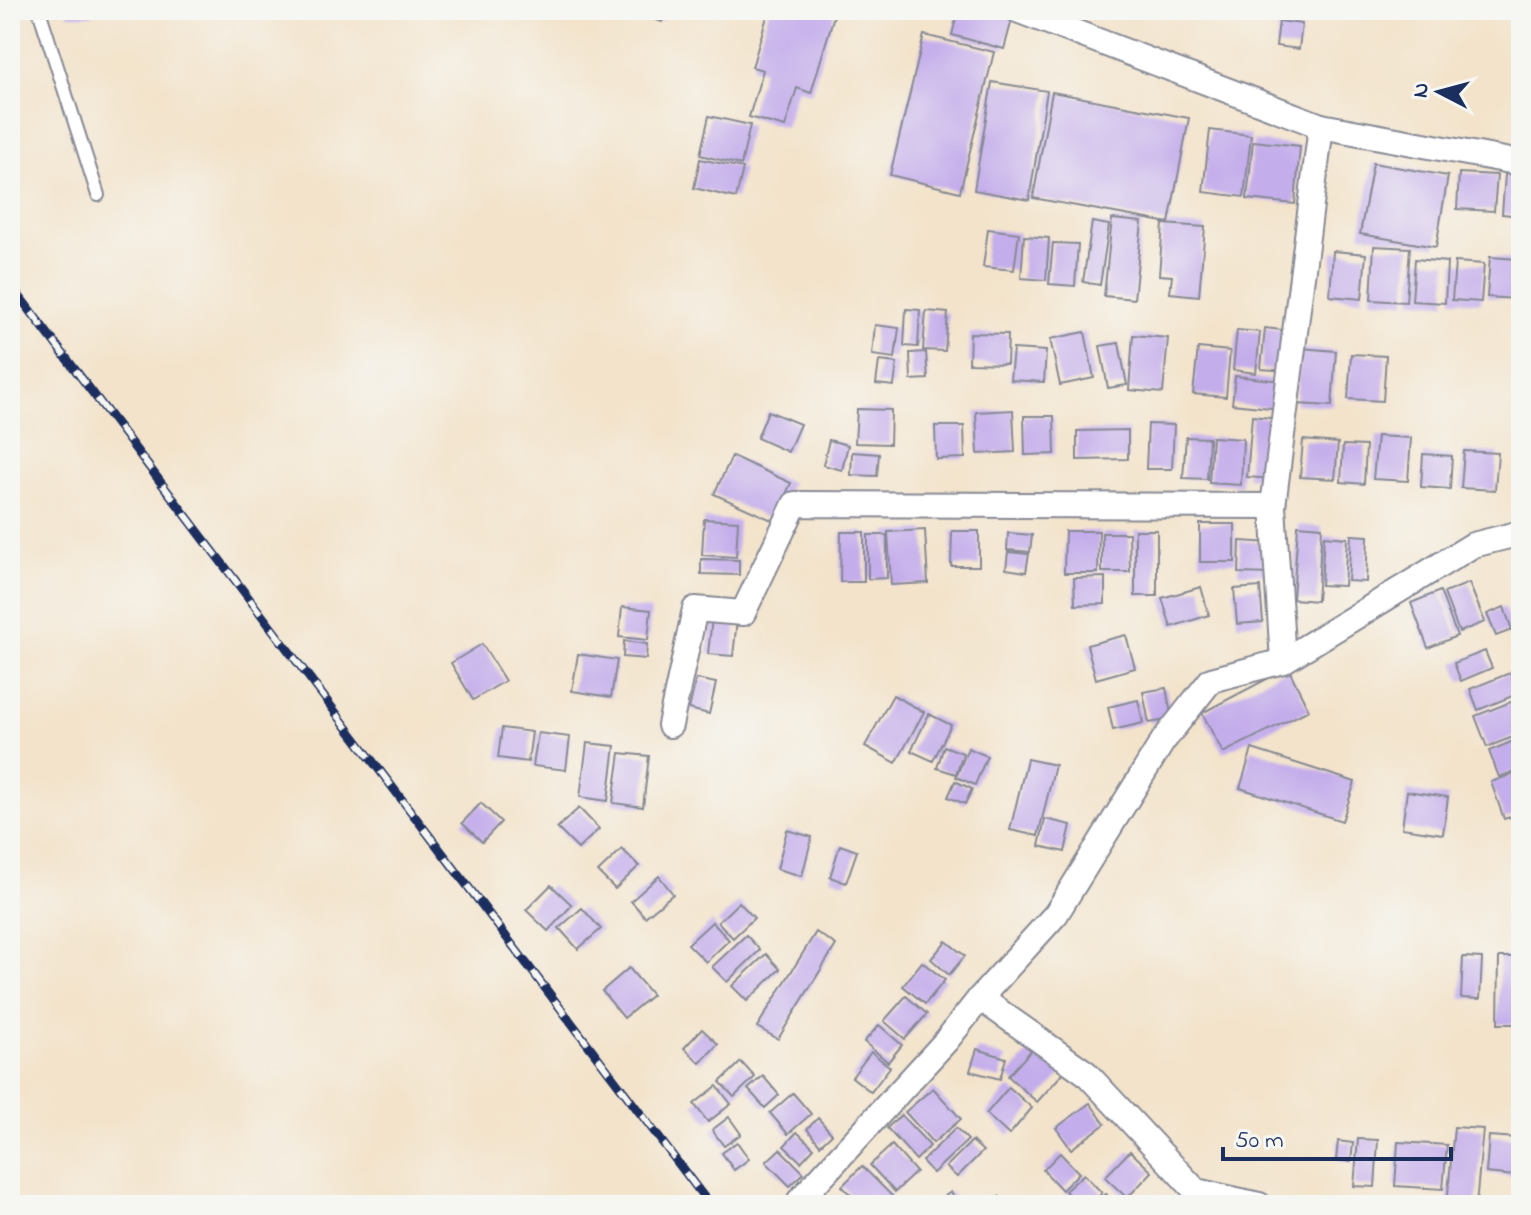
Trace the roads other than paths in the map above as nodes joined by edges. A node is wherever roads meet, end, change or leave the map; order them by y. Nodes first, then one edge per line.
1 (39, 10) edge
2 (1017, 10) edge
3 (1321, 126) junction
4 (1521, 163) edge
5 (98, 195) dead end
6 (1273, 506) junction
7 (1521, 533) edge
8 (1283, 661) junction
9 (670, 725) dead end
10 (980, 998) junction
11 (800, 1200) dead end
12 (1259, 1205) edge

1 - 5 lane
2 - 3 street
3 - 4 street
3 - 6 street
6 - 8 street
6 - 9 street
7 - 8 street
8 - 10 street
10 - 11 street
10 - 12 street

